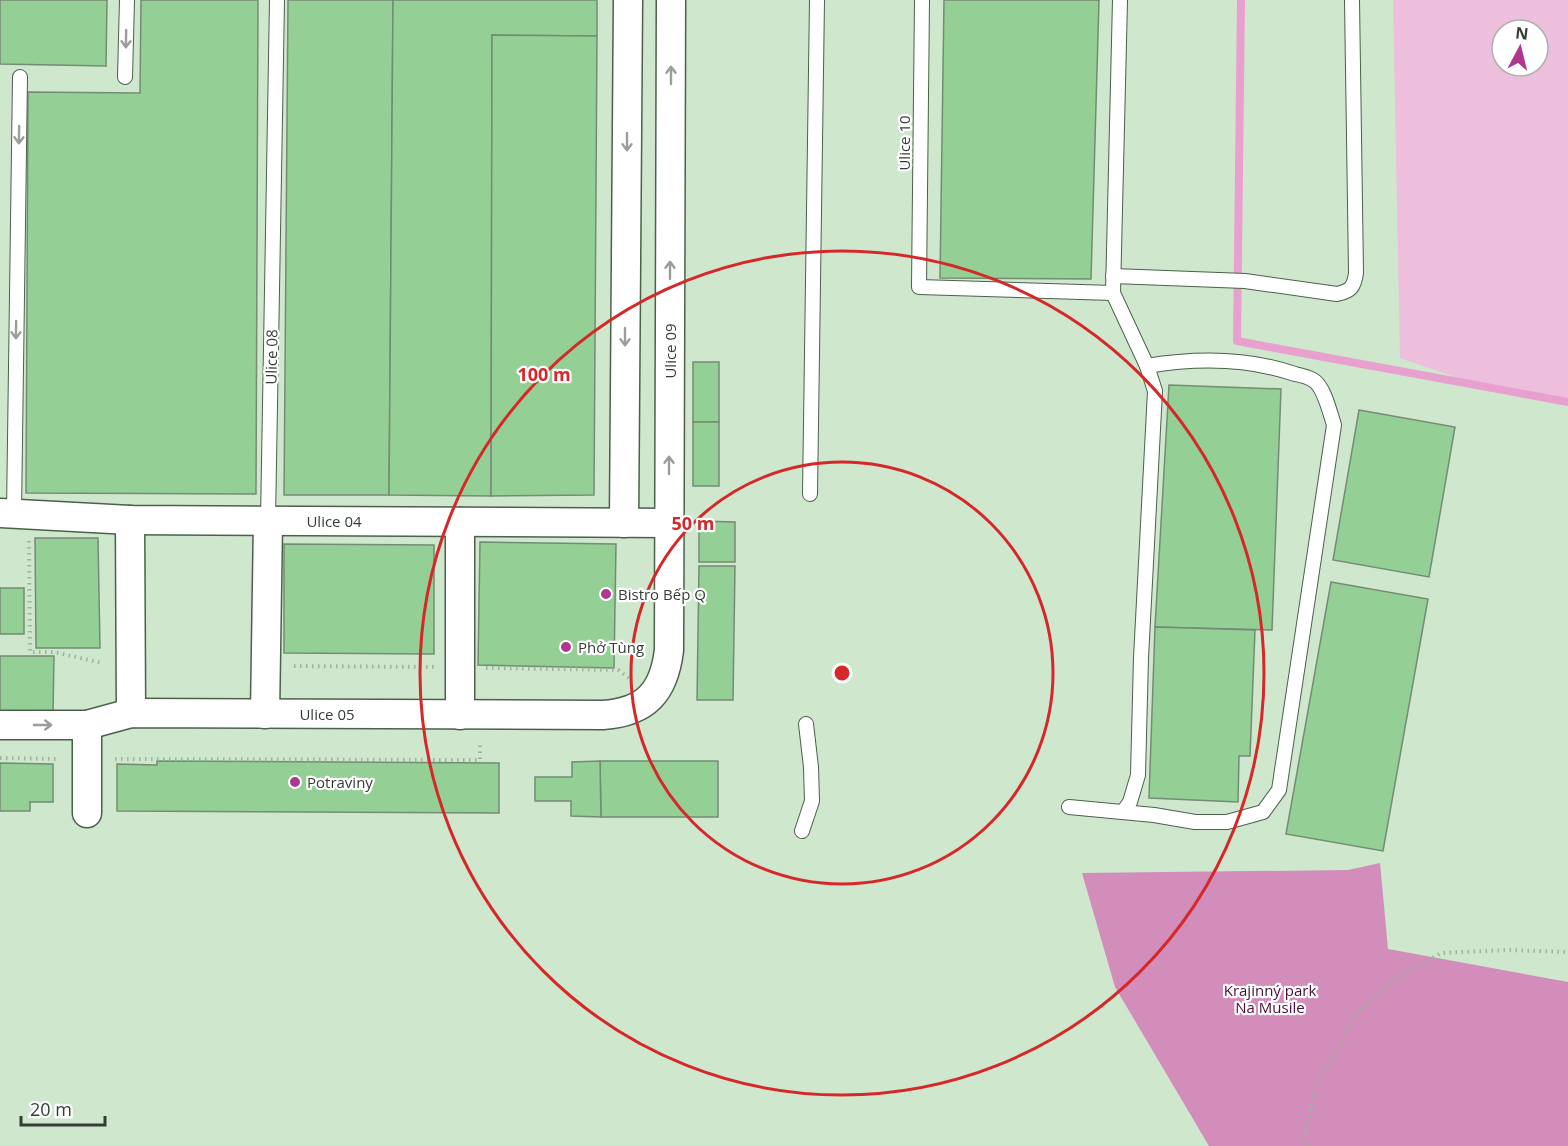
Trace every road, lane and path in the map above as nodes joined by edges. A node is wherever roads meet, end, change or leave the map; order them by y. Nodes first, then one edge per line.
1 (127, 0) edge
2 (277, 0) edge
3 (628, 0) edge
4 (671, 0) edge
5 (817, 0) edge
6 (922, 0) edge
7 (1120, 0) edge
8 (1352, 0) edge
9 (20, 77) dead end
10 (125, 77) dead end
11 (1113, 276) junction
12 (1113, 292) junction
13 (1147, 366) junction
14 (810, 494) dead end
15 (14, 513) edge
16 (130, 520) junction
17 (268, 521) junction
18 (460, 522) junction
19 (624, 523) junction
20 (669, 523) junction
21 (109, 664) dead end
22 (650, 697) joint
23 (131, 713) junction
24 (265, 714) junction
25 (470, 715) junction
26 (806, 724) dead end
27 (0, 725) edge
28 (87, 725) junction
29 (0, 758) edge
30 (87, 759) junction
31 (1069, 807) dead end
32 (1123, 812) junction
33 (87, 813) dead end
34 (802, 831) dead end
35 (1568, 952) edge
36 (1305, 1146) edge

1 -> 10 lane
2 - 17 lane, Ulice 08
3 -> 19 street
20 -> 4 street, Ulice 09
5 - 14 lane
6 - 12 lane, Ulice 10
7 - 11 lane
8 - 11 lane
9 -> 15 lane
11 - 12 lane
12 - 13 lane
13 - 32 lane
13 - 32 lane
15 - 16 street, Ulice 04
15 - 21 path
16 - 17 street, Ulice 04
16 - 23 street
17 - 18 street, Ulice 04
17 - 24 street, Ulice 08
18 - 19 street, Ulice 04
18 - 25 street
19 - 20 street, Ulice 04
20 - 22 street, Ulice 09
22 - 25 street, Ulice 05
23 - 24 street, Ulice 05
23 - 28 street, Ulice 05
24 - 25 street, Ulice 05
25 - 30 path
26 - 34 lane
27 -> 28 street, Ulice 05
28 - 30 street
29 - 30 path
30 - 33 street
31 - 32 lane
35 - 36 path

